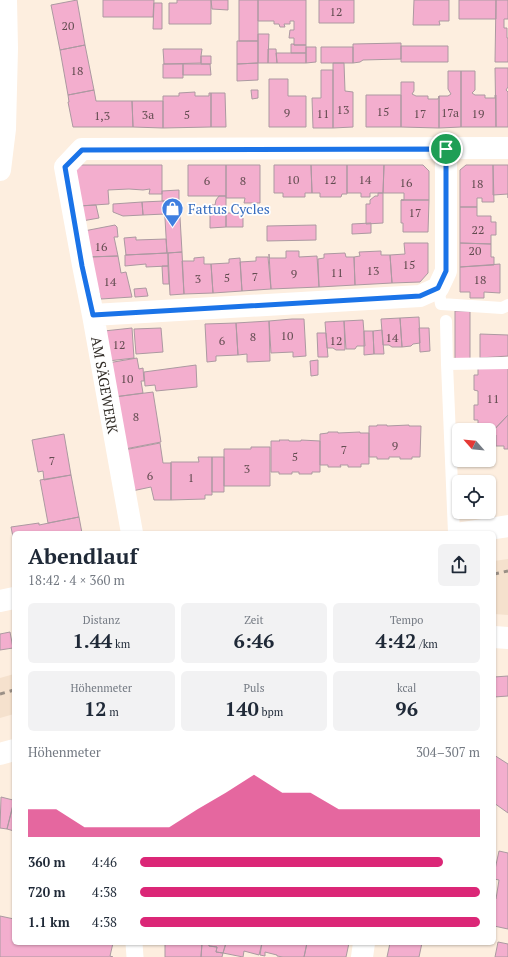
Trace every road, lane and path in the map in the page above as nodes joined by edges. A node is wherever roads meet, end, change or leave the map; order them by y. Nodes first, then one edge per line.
1 (6, 0) edge
2 (508, 148) edge
3 (446, 149) junction
4 (0, 170) edge
5 (438, 288) junction
6 (508, 305) edge
7 (93, 315) junction
8 (446, 321) dead end
9 (508, 363) edge
10 (447, 364) junction
11 (508, 526) edge
12 (132, 531) edge
13 (454, 531) edge
14 (475, 531) edge
15 (12, 599) edge
16 (0, 602) edge
17 (496, 637) edge
18 (508, 638) edge
19 (12, 751) edge
20 (0, 754) edge
21 (134, 945) edge
22 (364, 945) edge
23 (135, 957) edge
24 (362, 957) edge

1 - 4 street
2 - 3 street
3 - 5 street
3 - 7 street, AM SÄGEWERK
5 - 6 lane
5 - 7 street
7 - 12 street, AM SÄGEWERK
8 - 10 lane
9 - 10 lane
10 - 13 lane
11 - 14 street
15 - 16 street
17 - 18 street
19 - 20 street
21 - 23 street
22 - 24 street

